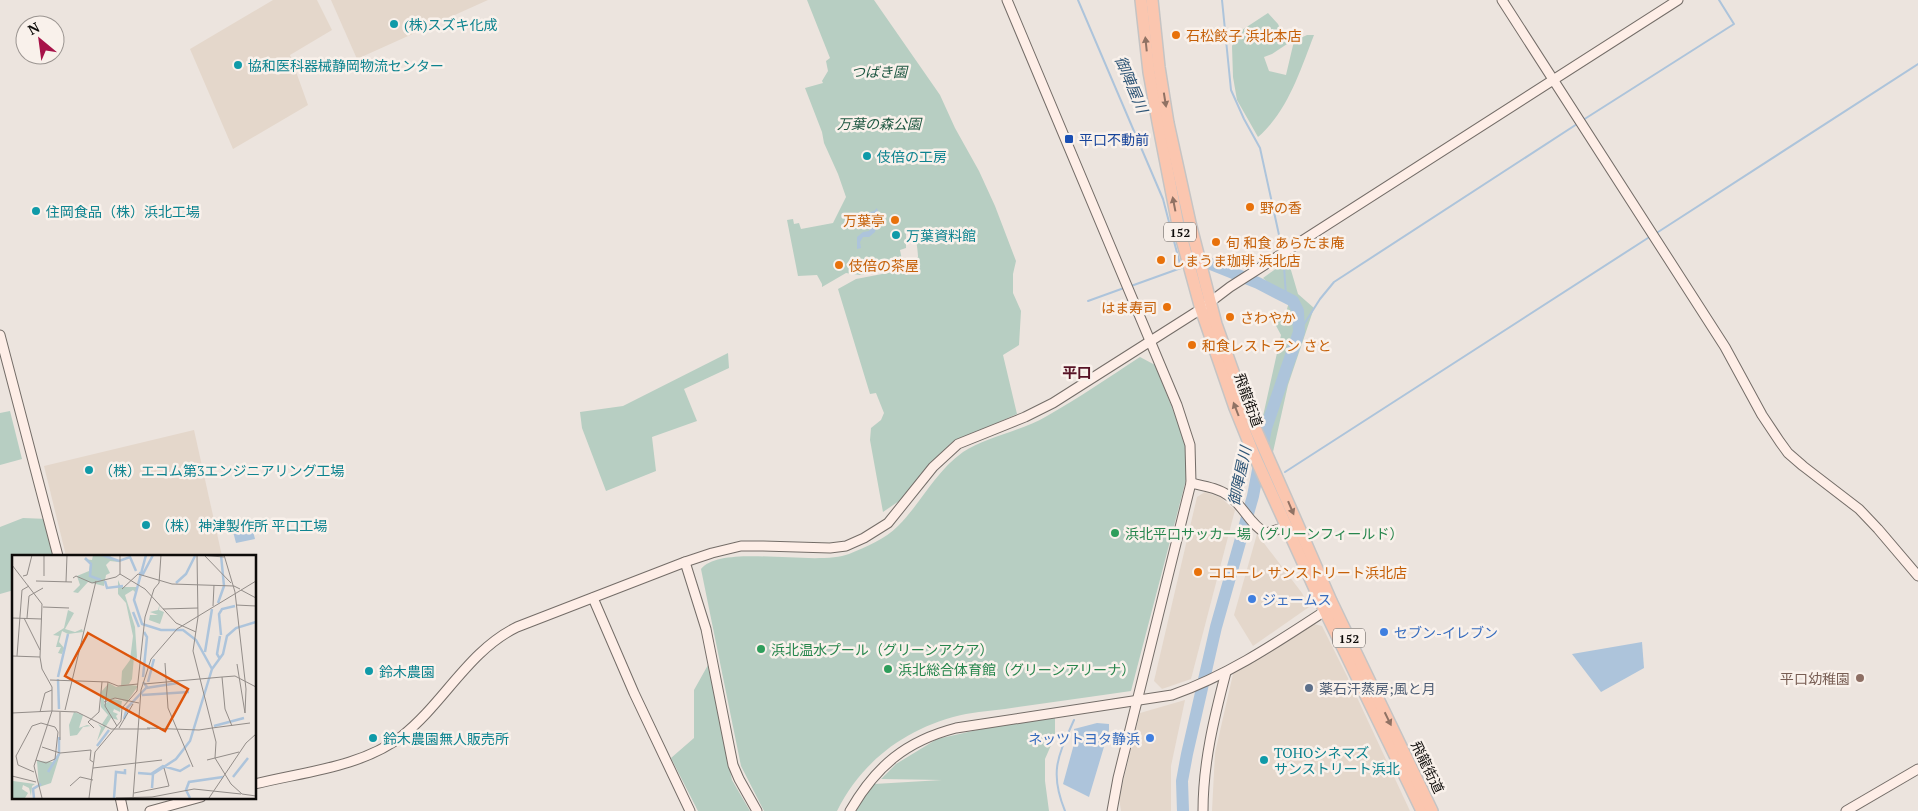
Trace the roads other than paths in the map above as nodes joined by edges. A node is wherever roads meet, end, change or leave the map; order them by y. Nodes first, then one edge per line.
1 (1008, 0) edge
2 (1141, 0) edge
3 (1152, 0) edge
4 (1502, 0) edge
5 (1678, 0) edge
6 (1553, 80) junction
7 (1210, 301) junction
8 (1201, 310) junction
9 (0, 335) edge
10 (1151, 342) junction
11 (1191, 483) junction
12 (1286, 527) junction
13 (58, 555) edge
14 (686, 562) junction
15 (1918, 576) edge
16 (593, 598) junction
17 (1328, 606) junction
18 (1222, 674) junction
19 (1137, 700) junction
20 (1918, 769) edge
21 (256, 784) edge
22 (120, 798) edge
23 (197, 798) edge
24 (123, 811) edge
25 (150, 811) edge
26 (690, 811) edge
27 (757, 811) edge
28 (850, 811) edge
29 (1112, 811) edge
30 (1203, 811) edge
31 (1422, 811) edge
32 (1432, 811) edge
33 (1846, 811) edge

1 - 10 street
8 -> 2 highway, 飛龍街道 / 152
3 -> 7 highway, 飛龍街道 / 152
4 - 6 street
5 - 6 street
6 - 7 street
6 - 15 street
7 - 8 street
7 -> 17 highway, 飛龍街道 / 152
8 - 10 street
12 -> 8 highway, 飛龍街道 / 152
9 - 13 street
10 - 11 street
10 - 14 street
11 - 12 street
11 - 19 street
12 - 17 highway, 飛龍街道 / 152
14 - 16 street
14 - 27 street
16 - 21 street
16 - 26 street
17 - 18 street
17 - 31 highway, 飛龍街道 / 152
17 -> 32 highway, 飛龍街道 / 152
18 - 19 street
18 - 30 street
19 - 28 street
19 - 29 street
20 - 33 street
22 - 24 street
23 - 25 street

